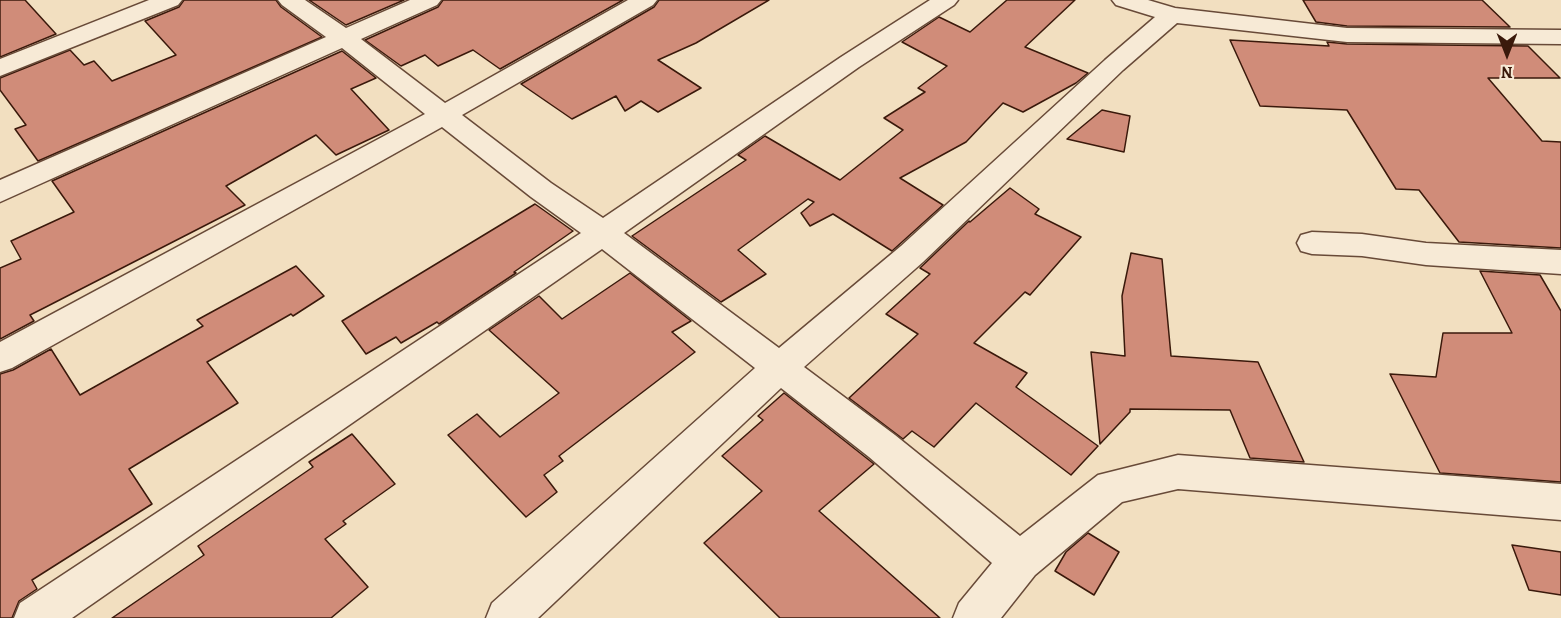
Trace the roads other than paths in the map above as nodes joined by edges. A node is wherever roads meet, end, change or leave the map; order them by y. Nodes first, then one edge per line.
1 (170, 0) edge
2 (290, 0) edge
3 (429, 0) edge
4 (645, 0) edge
5 (946, 0) edge
6 (1124, 0) edge
7 (1172, 15) junction
8 (1561, 37) edge
9 (344, 38) junction
10 (0, 68) edge
11 (443, 115) junction
12 (0, 192) edge
13 (603, 233) junction
14 (1312, 243) dead end
15 (1561, 262) edge
16 (0, 358) edge
17 (778, 369) junction
18 (1561, 502) edge
19 (1020, 561) junction
20 (35, 618) edge
21 (507, 618) edge
22 (974, 618) edge

1 - 10 street
2 - 9 street
3 - 9 street
4 - 11 street
5 - 13 street
6 - 7 street
7 - 8 street
7 - 17 street
9 - 11 street
9 - 12 street
11 - 13 street
11 - 16 street
13 - 17 street
13 - 20 street
14 - 15 street
17 - 19 street
17 - 21 street
18 - 19 street
19 - 22 street

